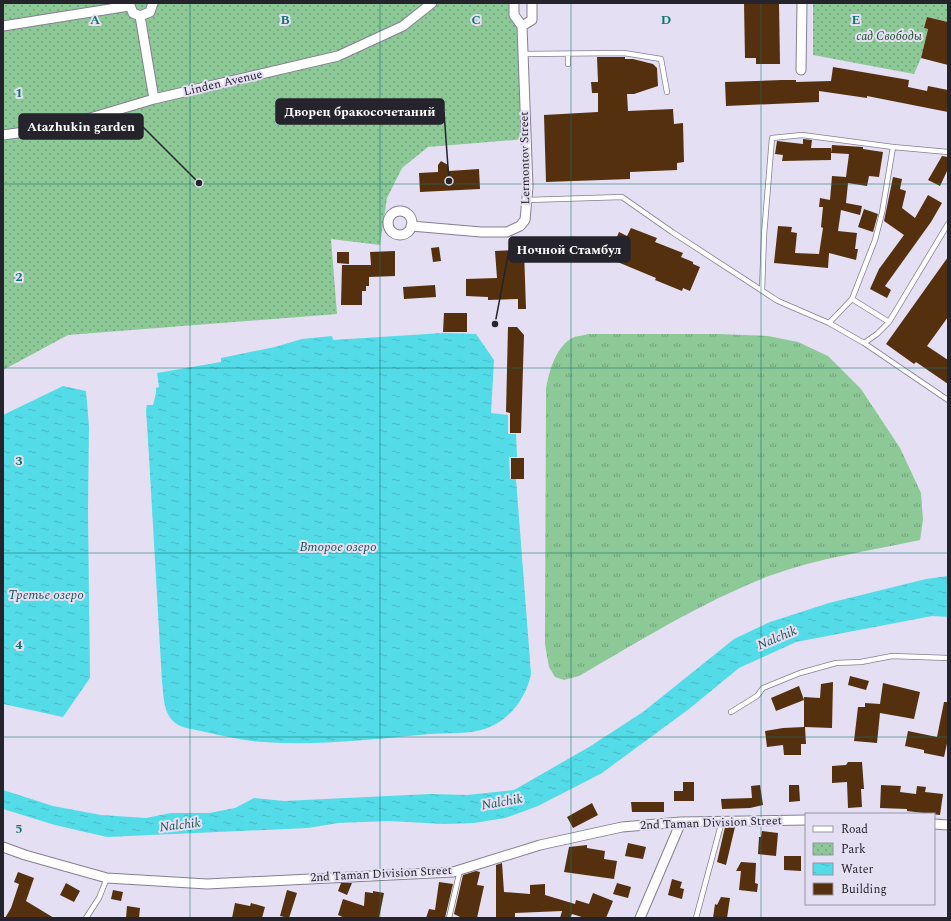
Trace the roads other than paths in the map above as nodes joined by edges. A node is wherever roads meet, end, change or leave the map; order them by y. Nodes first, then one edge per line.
1 (153, 3) edge
2 (432, 3) edge
3 (514, 3) edge
4 (532, 3) edge
5 (802, 3) edge
6 (129, 4) edge
7 (140, 16) junction
8 (3, 26) edge
9 (522, 26) junction
10 (522, 54) junction
11 (568, 54) junction
12 (568, 64) dead end
13 (801, 70) dead end
14 (667, 92) dead end
15 (154, 99) junction
16 (3, 136) edge
17 (893, 146) junction
18 (948, 152) edge
19 (527, 200) junction
20 (948, 224) edge
21 (411, 226) dead end
22 (946, 232) edge
23 (762, 290) junction
24 (852, 299) junction
25 (889, 322) junction
26 (829, 323) junction
27 (864, 343) junction
28 (948, 400) edge
29 (948, 658) edge
30 (731, 712) dead end
31 (722, 820) junction
32 (805, 820) edge
33 (681, 822) junction
34 (935, 824) edge
35 (948, 825) edge
36 (3, 847) edge
37 (460, 870) junction
38 (107, 878) junction
39 (86, 918) edge
40 (449, 918) edge
41 (640, 918) edge
42 (696, 918) edge

1 - 7 street
2 - 15 street, Linden Avenue
3 - 9 street, Lermontov Street
4 - 9 street
5 - 13 street
6 - 7 street
6 - 8 street
7 - 15 street
9 - 10 street, Lermontov Street
10 - 11 lane
10 - 19 street, Lermontov Street
11 - 12 lane
11 - 14 lane
15 - 16 street, Linden Avenue
17 - 18 lane
17 - 23 lane
17 - 24 lane
19 - 21 street, Lermontov Street
19 - 23 lane
20 - 22 lane
22 - 25 lane
23 - 26 lane
24 - 25 lane
24 - 26 lane
25 - 27 lane
26 - 27 lane
27 - 28 lane
29 - 30 lane
31 - 32 street, 2nd Taman Division Street
31 - 33 street, 2nd Taman Division Street
31 - 42 lane
33 - 37 street, 2nd Taman Division Street
33 - 41 street
34 - 35 street
36 - 38 street, 2nd Taman Division Street
37 - 38 street, 2nd Taman Division Street
37 - 40 lane
38 - 39 lane

